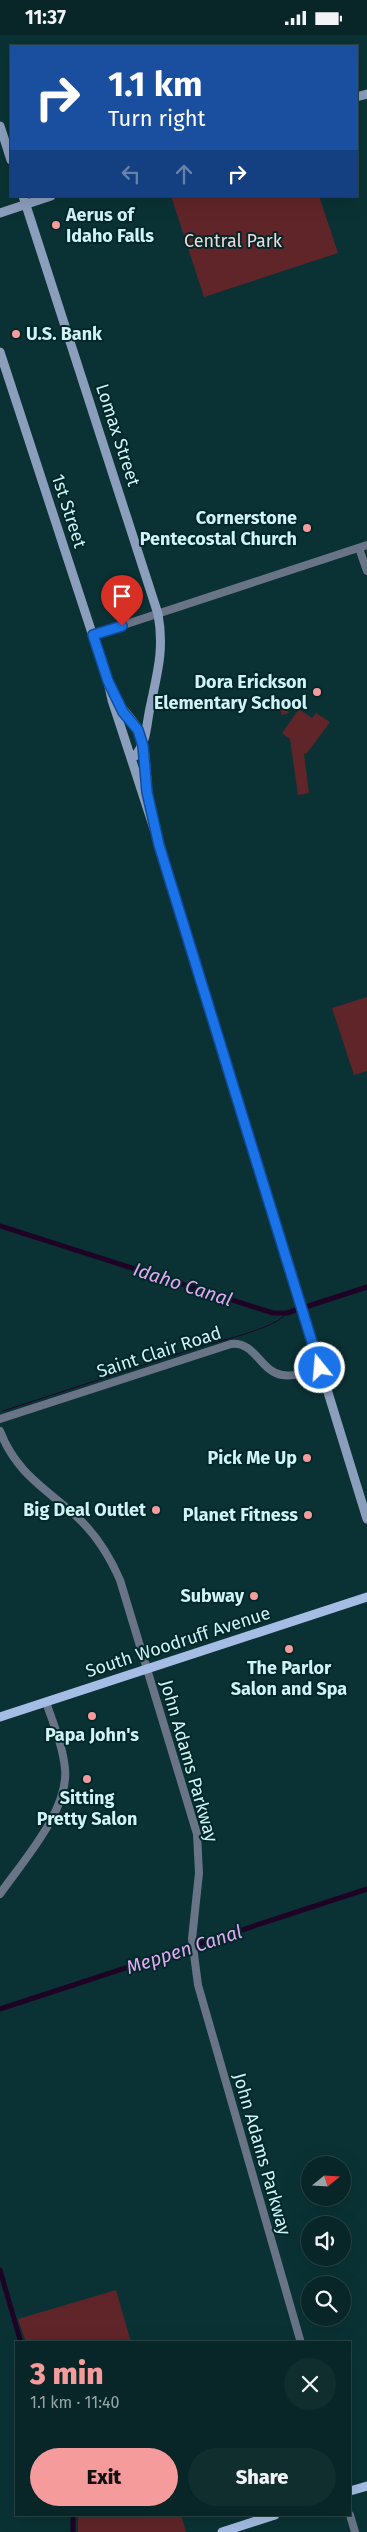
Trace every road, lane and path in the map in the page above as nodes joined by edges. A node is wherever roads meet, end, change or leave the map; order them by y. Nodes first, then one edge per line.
1 (0, 126) edge
2 (10, 157) edge
3 (44, 197) edge
4 (25, 200) edge
5 (0, 213) edge
6 (0, 351) edge
7 (363, 546) edge
8 (367, 571) edge
9 (158, 614) junction
10 (93, 635) junction
11 (108, 681) junction
12 (143, 746) junction
13 (130, 755) junction
14 (159, 845) junction
15 (320, 1368) junction
16 (0, 1419) edge
17 (0, 1431) edge
18 (367, 1519) edge
19 (367, 1597) edge
20 (147, 1668) junction
21 (46, 1702) junction
22 (0, 1717) edge
23 (0, 1894) edge
24 (300, 2341) edge
25 (367, 2486) edge
26 (351, 2491) edge
27 (272, 2516) edge
28 (350, 2516) edge
29 (222, 2532) edge
30 (355, 2532) edge

1 - 2 main road
3 - 4 main road
4 - 5 main road
4 - 9 main road, Lomax Street
6 - 10 main road, 1st Street
7 - 8 street
7 - 9 street
9 - 10 street
9 - 12 main road, Lomax Street
10 - 11 main road, 1st Street
11 - 12 main road, 1st Street
11 - 13 main road, 1st Street
12 - 13 main road
12 - 14 main road, 1st Street
13 - 14 main road, 1st Street
14 - 15 main road, 1st Street
15 - 16 street, Saint Clair Road
15 - 18 main road, 1st Street
17 - 20 street, John Adams Parkway
19 - 20 main road, South Woodruff Avenue
20 - 21 main road, South Woodruff Avenue
20 - 24 street, John Adams Parkway
21 - 22 main road, South Woodruff Avenue
21 - 23 street
25 - 26 main road
27 - 29 main road
28 - 30 street

